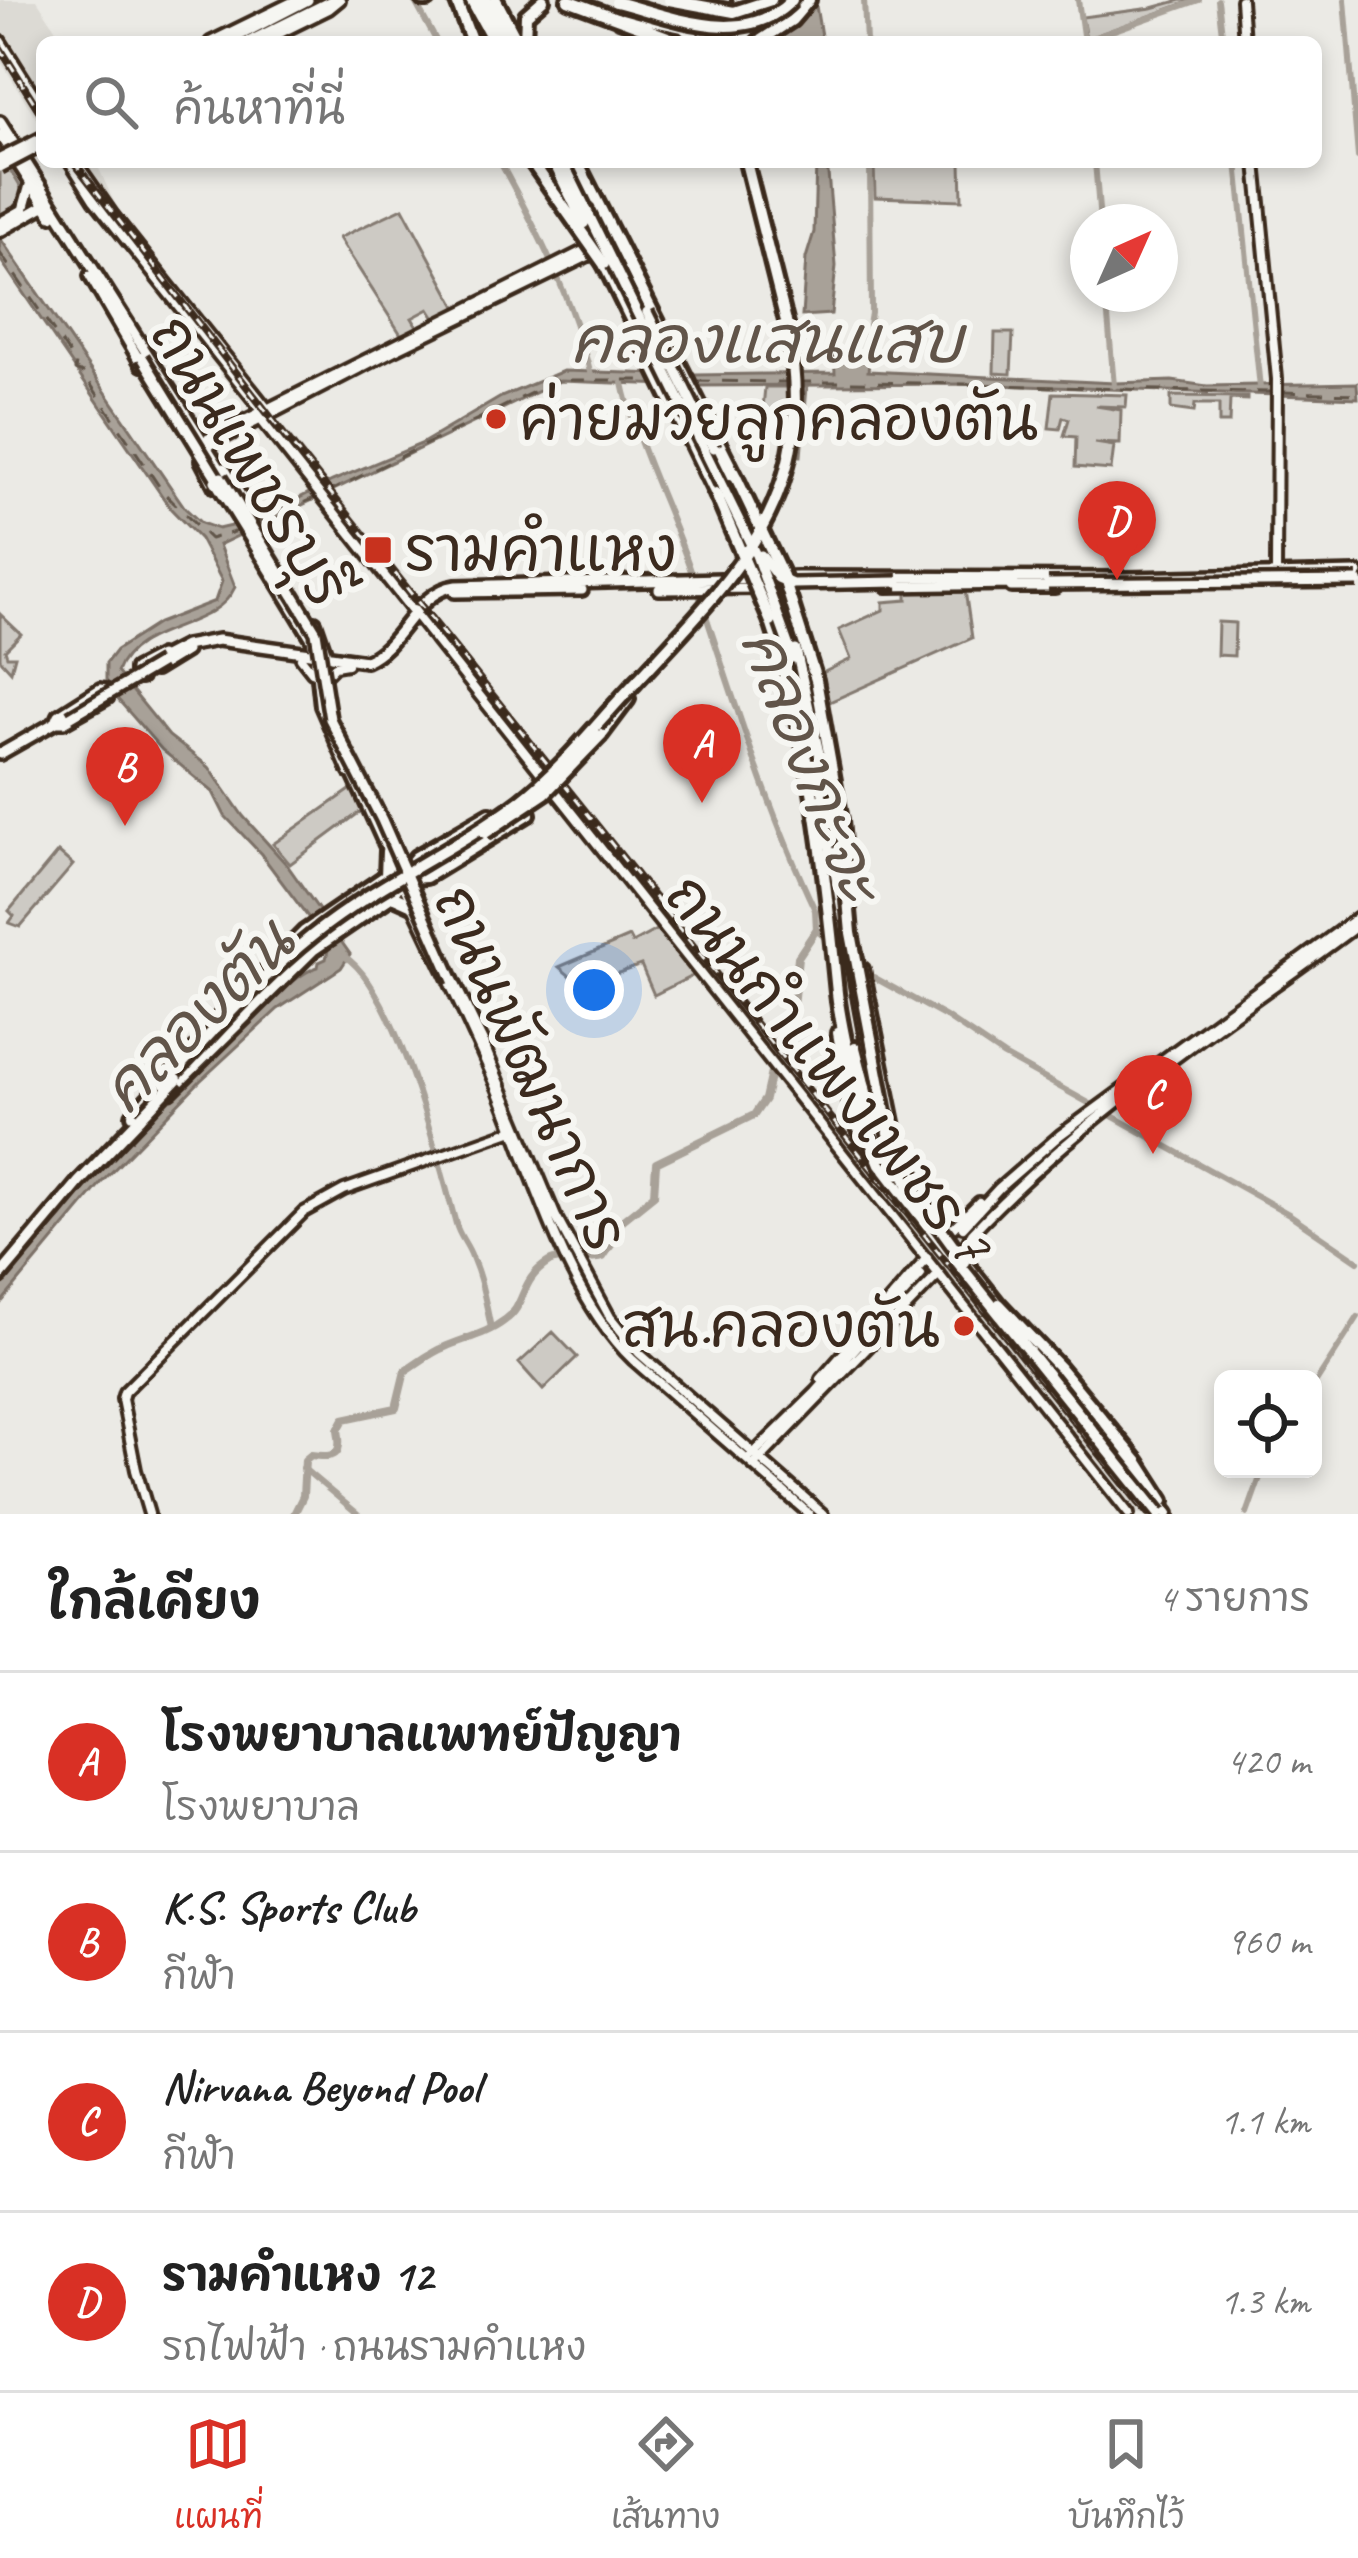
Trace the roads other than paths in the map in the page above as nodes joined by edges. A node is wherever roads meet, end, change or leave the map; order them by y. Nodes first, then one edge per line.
1 (296, 0) edge
2 (308, 0) edge
3 (336, 0) edge
4 (456, 0) edge
5 (485, 0) edge
6 (543, 0) edge
7 (568, 0) edge
8 (669, 0) edge
9 (696, 0) edge
10 (714, 0) edge
11 (724, 0) edge
12 (771, 0) edge
13 (792, 0) edge
14 (809, 0) edge
15 (1241, 0) edge
16 (610, 5) edge
17 (262, 32) edge
18 (470, 36) edge
19 (506, 36) edge
20 (506, 36) edge
21 (512, 36) edge
22 (669, 36) edge
23 (695, 36) edge
24 (702, 36) edge
25 (721, 36) edge
26 (722, 36) edge
27 (769, 36) edge
28 (1244, 36) edge
29 (0, 40) edge
30 (36, 97) edge
31 (0, 122) edge
32 (0, 135) edge
33 (36, 144) edge
34 (0, 163) edge
35 (76, 168) edge
36 (537, 168) edge
37 (564, 168) edge
38 (566, 168) edge
39 (566, 168) edge
40 (566, 168) edge
41 (566, 168) edge
42 (566, 168) edge
43 (747, 168) edge
44 (748, 168) edge
45 (1257, 168) edge
46 (30, 184) junction
47 (46, 204) junction
48 (27, 212) junction
49 (3, 225) edge
50 (601, 244) junction
51 (632, 296) junction
52 (108, 306) junction
53 (262, 416) junction
54 (189, 423) junction
55 (207, 447) junction
56 (200, 460) junction
57 (220, 478) junction
58 (254, 532) dead end
59 (764, 555) junction
60 (756, 566) junction
61 (1276, 574) junction
62 (280, 575) junction
63 (943, 578) junction
64 (1158, 578) junction
65 (1338, 579) junction
66 (1358, 579) edge
67 (798, 583) junction
68 (745, 584) junction
69 (764, 584) junction
70 (778, 584) junction
71 (994, 585) junction
72 (291, 590) junction
73 (291, 604) junction
74 (789, 613) junction
75 (776, 614) junction
76 (414, 617) junction
77 (313, 631) junction
78 (185, 649) junction
79 (299, 655) junction
80 (802, 656) junction
81 (321, 658) junction
82 (347, 662) junction
83 (790, 662) junction
84 (326, 675) junction
85 (316, 685) junction
86 (328, 714) junction
87 (63, 718) junction
88 (602, 718) junction
89 (601, 735) junction
90 (0, 754) edge
91 (821, 771) junction
92 (832, 833) junction
93 (391, 850) junction
94 (416, 857) junction
95 (426, 877) junction
96 (396, 881) junction
97 (415, 900) junction
98 (1358, 921) edge
99 (860, 979) junction
100 (837, 994) junction
101 (870, 1031) junction
102 (483, 1043) junction
103 (164, 1083) junction
104 (141, 1117) junction
105 (1084, 1122) junction
106 (514, 1130) junction
107 (891, 1155) junction
108 (917, 1210) junction
109 (944, 1226) junction
110 (965, 1228) junction
111 (570, 1254) junction
112 (966, 1256) junction
113 (927, 1258) junction
114 (575, 1264) junction
115 (0, 1266) edge
116 (939, 1274) junction
117 (0, 1276) edge
118 (922, 1277) junction
119 (993, 1298) junction
120 (779, 1433) junction
121 (726, 1436) junction
122 (751, 1459) junction
123 (764, 1475) junction
124 (149, 1514) edge
125 (809, 1514) edge
126 (823, 1514) edge
127 (1129, 1514) edge
128 (1164, 1514) edge

1 - 17 street
2 - 17 main road
3 - 17 main road
3 - 17 street
4 - 18 highway
5 - 19 highway
5 - 20 highway
6 - 21 highway
7 - 16 highway
8 - 12 highway, bridge
9 - 24 highway, bridge
10 - 25 highway, bridge
11 - 26 highway, bridge
13 - 16 highway, bridge
14 - 27 highway
15 - 28 street
16 - 22 highway
16 - 23 highway, bridge
29 - 30 street
31 - 47 main road, ถนนเพชรบุรี
32 - 46 main road, ถนนเพชรบุรี
33 - 34 main road, bridge
35 - 53 street, ถนนกำแพงเพชร 7
36 - 50 highway, bridge
37 - 50 highway
38 - 50 highway, bridge
39 - 50 main road
40 - 59 main road, bridge
41 - 91 main road, bridge
42 - 119 highway, bridge
43 - 88 highway, bridge
44 - 89 highway, bridge
45 - 61 street
46 - 47 main road, ถนนเพชรบุรี
46 - 48 main road
47 - 48 main road
47 - 52 main road, ถนนเพชรบุรี
47 - 54 main road, ถนนเพชรบุรี
48 - 49 main road
50 - 51 main road
50 - 53 street
50 - 100 highway, bridge
51 - 51 main road
51 - 59 main road, bridge
51 - 60 main road, bridge
52 - 56 main road, ถนนเพชรบุรี
52 - 77 main road, ถนนเพชรบุรี, bridge
53 - 55 street
53 - 76 street, ถนนกำแพงเพชร 7
54 - 55 main road, ถนนเพชรบุรี
54 - 57 main road, ถนนเพชรบุรี
55 - 56 main road
55 - 57 main road, ถนนเพชรบุรี
56 - 57 main road, ถนนเพชรบุรี
57 - 62 main road, ถนนเพชรบุรี, bridge
57 - 77 main road, ถนนเพชรบุรี, bridge
58 - 72 main road
59 - 63 main road, bridge
59 - 67 main road
59 - 70 main road
59 - 91 main road, bridge
60 - 68 main road
60 - 69 main road
61 - 64 main road
61 - 65 main road
62 - 72 main road, ถนนเพชรบุรี
62 - 73 main road, ถนนเพชรบุรี
63 - 64 main road
63 - 67 main road
64 - 66 main road, bridge
65 - 66 main road
65 - 71 main road
66 - 71 main road, bridge
67 - 70 main road
67 - 71 main road
67 - 74 main road
68 - 69 main road
68 - 75 main road
68 - 76 main road
69 - 70 main road
69 - 75 main road
70 - 74 main road
72 - 73 main road
72 - 77 main road, ถนนเพชรบุรี
73 - 77 main road, ถนนเพชรบุรี
74 - 80 main road
75 - 83 main road
76 - 82 main road
76 - 113 street, ถนนกำแพงเพชร 7
77 - 79 main road
77 - 81 main road, ถนนเพชรบุรี
77 - 82 main road
77 - 93 main road, ถนนพัฒนาการ, bridge
77 - 102 main road, ถนนพัฒนาการ, bridge
78 - 78 main road
78 - 79 main road
78 - 87 main road, bridge
79 - 81 main road
79 - 85 street
80 - 83 main road
80 - 92 main road
81 - 82 main road
81 - 84 street, ถนนพัฒนาการ
81 - 85 street, ถนนพัฒนาการ
82 - 84 street
83 - 92 main road
84 - 86 street, ถนนพัฒนาการ
85 - 86 street, ถนนพัฒนาการ
86 - 93 street, ถนนพัฒนาการ
86 - 93 street, ถนนพัฒนาการ
87 - 87 main road
87 - 90 main road
88 - 94 highway, bridge
88 - 103 highway, bridge
89 - 95 highway, bridge
89 - 104 highway, bridge
91 - 92 main road
92 - 99 main road, bridge
92 - 99 main road, bridge
93 - 94 highway
93 - 96 highway
93 - 96 street, ถนนพัฒนาการ
94 - 96 highway
95 - 96 highway
95 - 97 highway
96 - 97 highway
96 - 97 street, ถนนพัฒนาการ
96 - 103 highway, bridge
96 - 104 highway, bridge
97 - 102 street, ถนนพัฒนาการ
97 - 106 street, ถนนพัฒนาการ
98 - 105 street
99 - 101 main road
100 - 107 highway
100 - 108 highway
100 - 128 highway, bridge
101 - 107 main road
101 - 109 main road
102 - 111 street, ถนนพัฒนาการ
103 - 115 highway, bridge
104 - 117 highway
105 - 110 street
105 - 110 street
106 - 111 street, ถนนพัฒนาการ
106 - 124 street
107 - 108 main road
108 - 128 main road
109 - 110 street
109 - 112 main road
110 - 112 street
111 - 114 street, ถนนพัฒนาการ
112 - 128 main road
113 - 116 street, ถนนกำแพงเพชร 7
113 - 118 street
114 - 121 street, ถนนพัฒนาการ
114 - 121 street, ถนนพัฒนาการ
116 - 118 street
116 - 127 street, ถนนกำแพงเพชร 7
118 - 120 street
118 - 120 street
119 - 128 highway, bridge
119 - 128 highway, bridge
120 - 122 street
121 - 122 street, ถนนพัฒนาการ
122 - 123 street
122 - 123 street, ถนนพัฒนาการ
122 - 126 street, ถนนพัฒนาการ
123 - 125 street, ถนนพัฒนาการ

